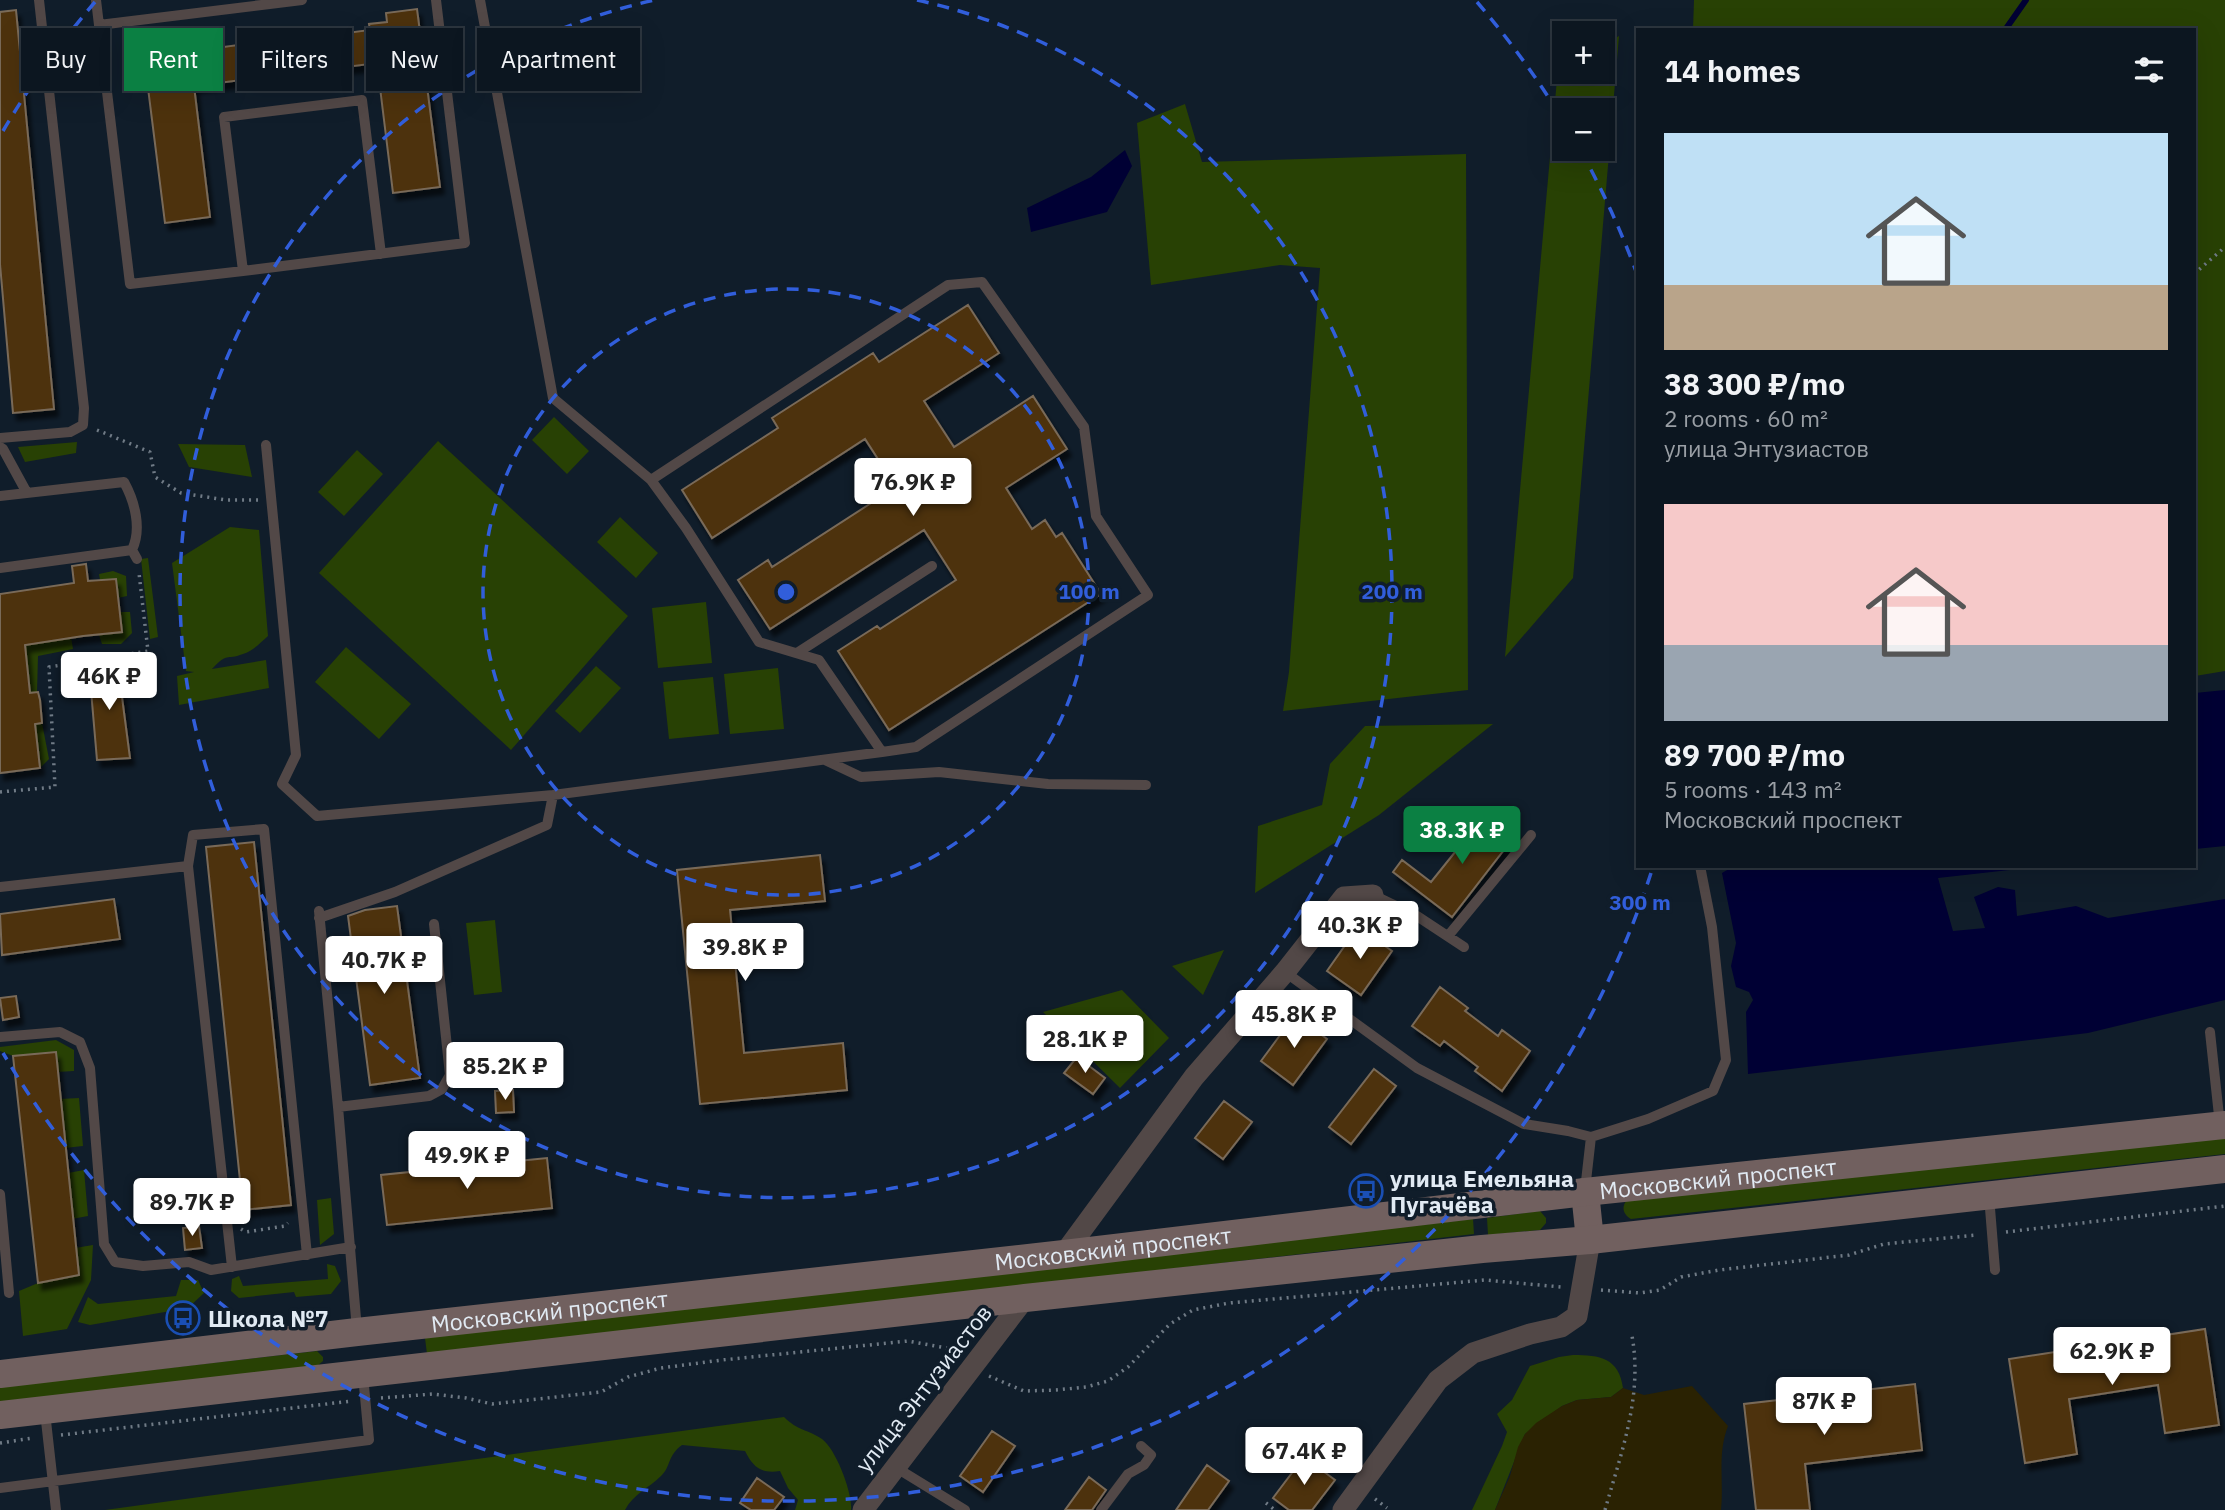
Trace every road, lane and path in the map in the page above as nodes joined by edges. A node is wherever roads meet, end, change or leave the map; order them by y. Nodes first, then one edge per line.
1 (39, 0) edge
2 (96, 0) edge
3 (302, 0) edge
4 (436, 0) edge
5 (480, 0) edge
6 (99, 25) junction
7 (2225, 247) edge
8 (381, 254) junction
9 (243, 271) junction
10 (2196, 272) edge
11 (83, 425) junction
12 (0, 438) edge
13 (266, 445) dead end
14 (0, 447) edge
15 (651, 480) junction
16 (27, 493) junction
17 (0, 496) edge
18 (271, 500) junction
19 (134, 555) junction
20 (932, 566) dead end
21 (0, 568) edge
22 (797, 653) junction
23 (882, 752) junction
24 (824, 759) junction
25 (1146, 785) dead end
26 (0, 792) edge
27 (553, 796) junction
28 (1531, 835) dead end
29 (188, 866) junction
30 (1700, 868) edge
31 (0, 887) edge
32 (1373, 895) joint
33 (434, 924) dead end
34 (1448, 936) junction
35 (1464, 947) dead end
36 (1285, 972) junction
37 (2210, 1032) dead end
38 (0, 1037) edge
39 (338, 1107) junction
40 (2223, 1125) edge
41 (1591, 1138) junction
42 (2225, 1169) edge
43 (1585, 1192) junction
44 (0, 1194) edge
45 (1989, 1196) junction
46 (2225, 1206) edge
47 (302, 1210) junction
48 (227, 1221) junction
49 (1992, 1233) junction
50 (1590, 1240) junction
51 (351, 1247) junction
52 (1064, 1254) junction
53 (307, 1255) junction
54 (232, 1267) junction
55 (1995, 1270) dead end
56 (1580, 1288) junction
57 (9, 1293) dead end
58 (1025, 1298) junction
59 (357, 1332) junction
60 (1633, 1336) dead end
61 (973, 1367) junction
62 (0, 1374) edge
63 (364, 1387) junction
64 (0, 1415) edge
65 (47, 1423) junction
66 (0, 1443) edge
67 (1141, 1446) dead end
68 (895, 1467) junction
69 (54, 1481) junction
70 (0, 1488) edge
71 (1266, 1503) dead end
72 (57, 1510) edge
73 (863, 1510) edge
74 (965, 1510) edge
75 (1101, 1510) edge
76 (1275, 1510) edge
77 (1343, 1510) edge
78 (1605, 1510) edge

1 - 11 lane
2 - 6 lane
3 - 6 lane
4 - 8 lane
5 - 15 lane
6 - 9 lane
7 - 10 path
8 - 9 lane
8 - 9 lane
11 - 12 lane
11 - 18 path
13 - 18 lane
14 - 16 lane
15 - 22 lane
15 - 23 lane
16 - 17 lane
16 - 19 lane
18 - 27 lane
19 - 21 lane
19 - 26 path
20 - 22 lane
22 - 23 lane
23 - 24 lane
24 - 25 lane
24 - 27 lane
27 - 39 lane
28 - 34 lane
29 - 31 lane
29 - 47 lane
29 - 48 lane
30 - 41 lane
32 - 34 lane
32 - 36 street
33 - 39 lane
34 - 35 lane
36 - 41 lane
36 - 52 street
37 - 40 lane
38 - 54 lane
39 - 51 lane
40 - 43 main road, Московский проспект
41 - 43 lane
42 - 45 main road, Московский проспект
43 - 50 main road
43 - 52 main road, Московский проспект
44 - 57 lane
45 - 49 lane
45 - 50 main road, Московский проспект
46 - 49 path
47 - 48 path
47 - 53 lane
48 - 54 lane
49 - 55 lane
49 - 56 path
50 - 56 street
50 - 58 main road, Московский проспект
51 - 53 lane
51 - 59 lane
52 - 59 main road, Московский проспект
53 - 54 lane
56 - 61 path
56 - 77 street
58 - 61 street, улица Энтузиастов
58 - 63 main road, Московский проспект
59 - 62 main road, Московский проспект
59 - 63 main road
60 - 78 path
61 - 63 path
61 - 68 street, улица Энтузиастов
63 - 65 main road, Московский проспект
63 - 65 path
63 - 69 lane
64 - 65 main road, Московский проспект
65 - 66 path
65 - 69 lane
67 - 75 lane
68 - 73 street, улица Энтузиастов
68 - 74 lane
69 - 70 lane
69 - 72 lane
71 - 76 path

